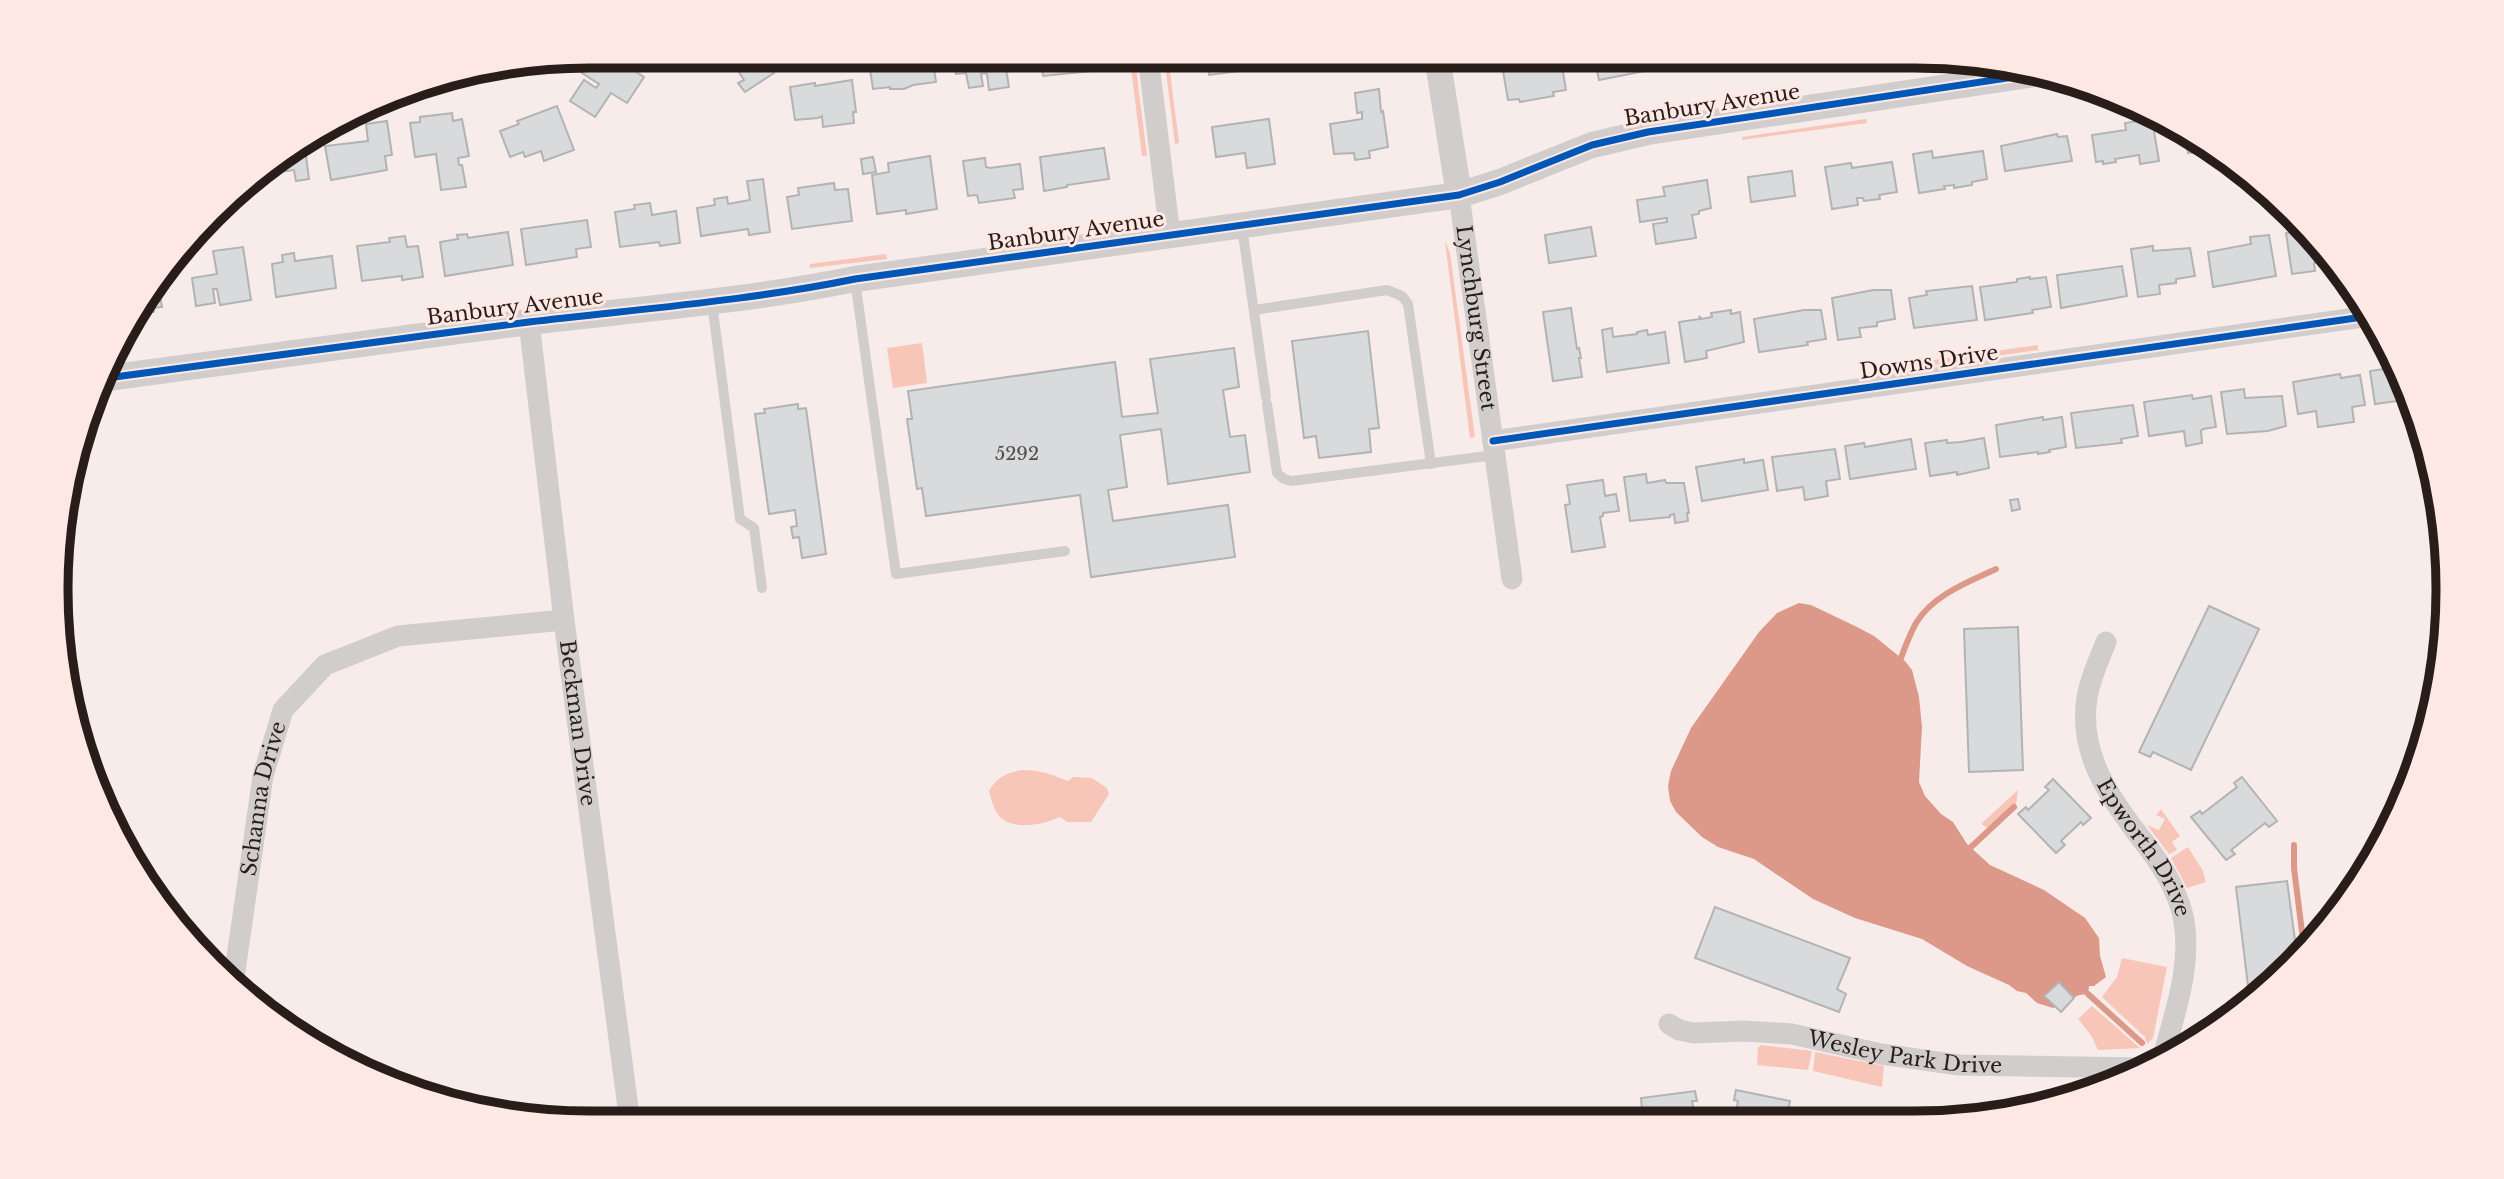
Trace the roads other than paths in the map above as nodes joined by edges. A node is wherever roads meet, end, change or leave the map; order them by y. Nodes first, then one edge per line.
1 (1149, 68) edge
2 (1439, 68) edge
3 (2012, 77) edge
4 (1458, 195) junction
5 (1242, 225) junction
6 (1170, 235) junction
7 (855, 279) junction
8 (712, 303) junction
9 (1254, 310) junction
10 (2359, 318) edge
11 (529, 322) junction
12 (114, 377) edge
13 (1494, 448) junction
14 (1431, 464) junction
15 (1065, 551) dead end
16 (1512, 579) dead end
17 (762, 588) dead end
18 (564, 620) junction
19 (2106, 642) dead end
20 (235, 971) edge
21 (1669, 1024) dead end
22 (2166, 1046) edge
23 (2121, 1068) edge
24 (629, 1111) edge

1 - 6 street
2 - 4 street, Lynchburg Street
3 - 4 street, Banbury Avenue
4 - 5 street, Banbury Avenue
4 - 13 street, Lynchburg Street
5 - 6 street, Banbury Avenue
5 - 9 lane
6 - 7 street, Banbury Avenue
7 - 8 street, Banbury Avenue
7 - 15 lane
8 - 11 street, Banbury Avenue
8 - 17 lane
9 - 14 lane
9 - 14 lane
10 - 13 street, Downs Drive
11 - 12 street, Banbury Avenue
11 - 18 street, Beckman Drive
13 - 14 lane
13 - 16 street, Lynchburg Street
18 - 20 street, Schanna Drive
18 - 24 street, Beckman Drive
19 - 22 street, Epworth Drive
21 - 23 street, Wesley Park Drive

